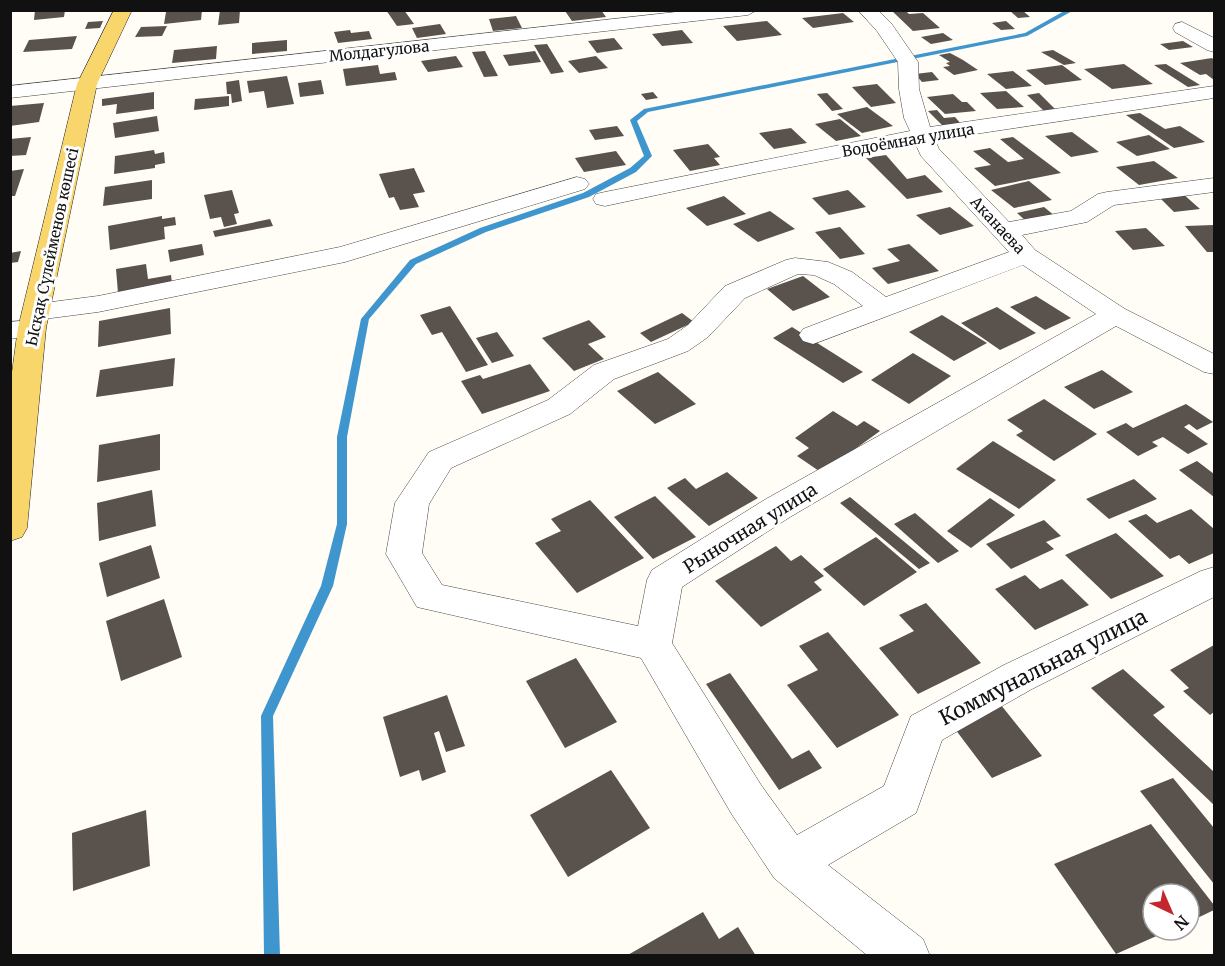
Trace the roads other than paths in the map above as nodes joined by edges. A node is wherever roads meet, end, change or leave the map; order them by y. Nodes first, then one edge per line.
1 (123, 10) edge
2 (748, 10) edge
3 (867, 10) edge
4 (1182, 28) dead end
5 (1215, 46) edge
6 (87, 84) junction
7 (10, 92) edge
8 (1211, 96) edge
9 (924, 135) junction
10 (577, 184) dead end
11 (1215, 185) edge
12 (604, 199) dead end
13 (1004, 231) junction
14 (1026, 255) junction
15 (883, 307) junction
16 (1114, 315) junction
17 (26, 324) edge
18 (813, 335) dead end
19 (1215, 365) edge
20 (10, 528) edge
21 (1215, 581) edge
22 (654, 645) junction
23 (790, 863) junction
24 (905, 955) edge

1 - 6 main road, Ысқақ Сүлейменов көшесі
2 - 6 street, Молдагулова
3 - 9 street, Аканаева
4 - 5 street
6 - 7 street, Молдагулова
6 - 17 main road, Ысқақ Сүлейменов көшесі
8 - 9 street, Водоёмная улица
9 - 12 street, Водоёмная улица
9 - 13 street, Аканаева
10 - 17 street
11 - 13 street
13 - 14 street, Аканаева
14 - 15 street
14 - 16 street, Аканаева
15 - 18 street
15 - 22 street
16 - 19 street, Аканаева
16 - 22 street, Рыночная улица
17 - 20 main road, Ысқақ Сүлейменов көшесі
21 - 23 street, Коммунальная улица
22 - 23 street
23 - 24 street

